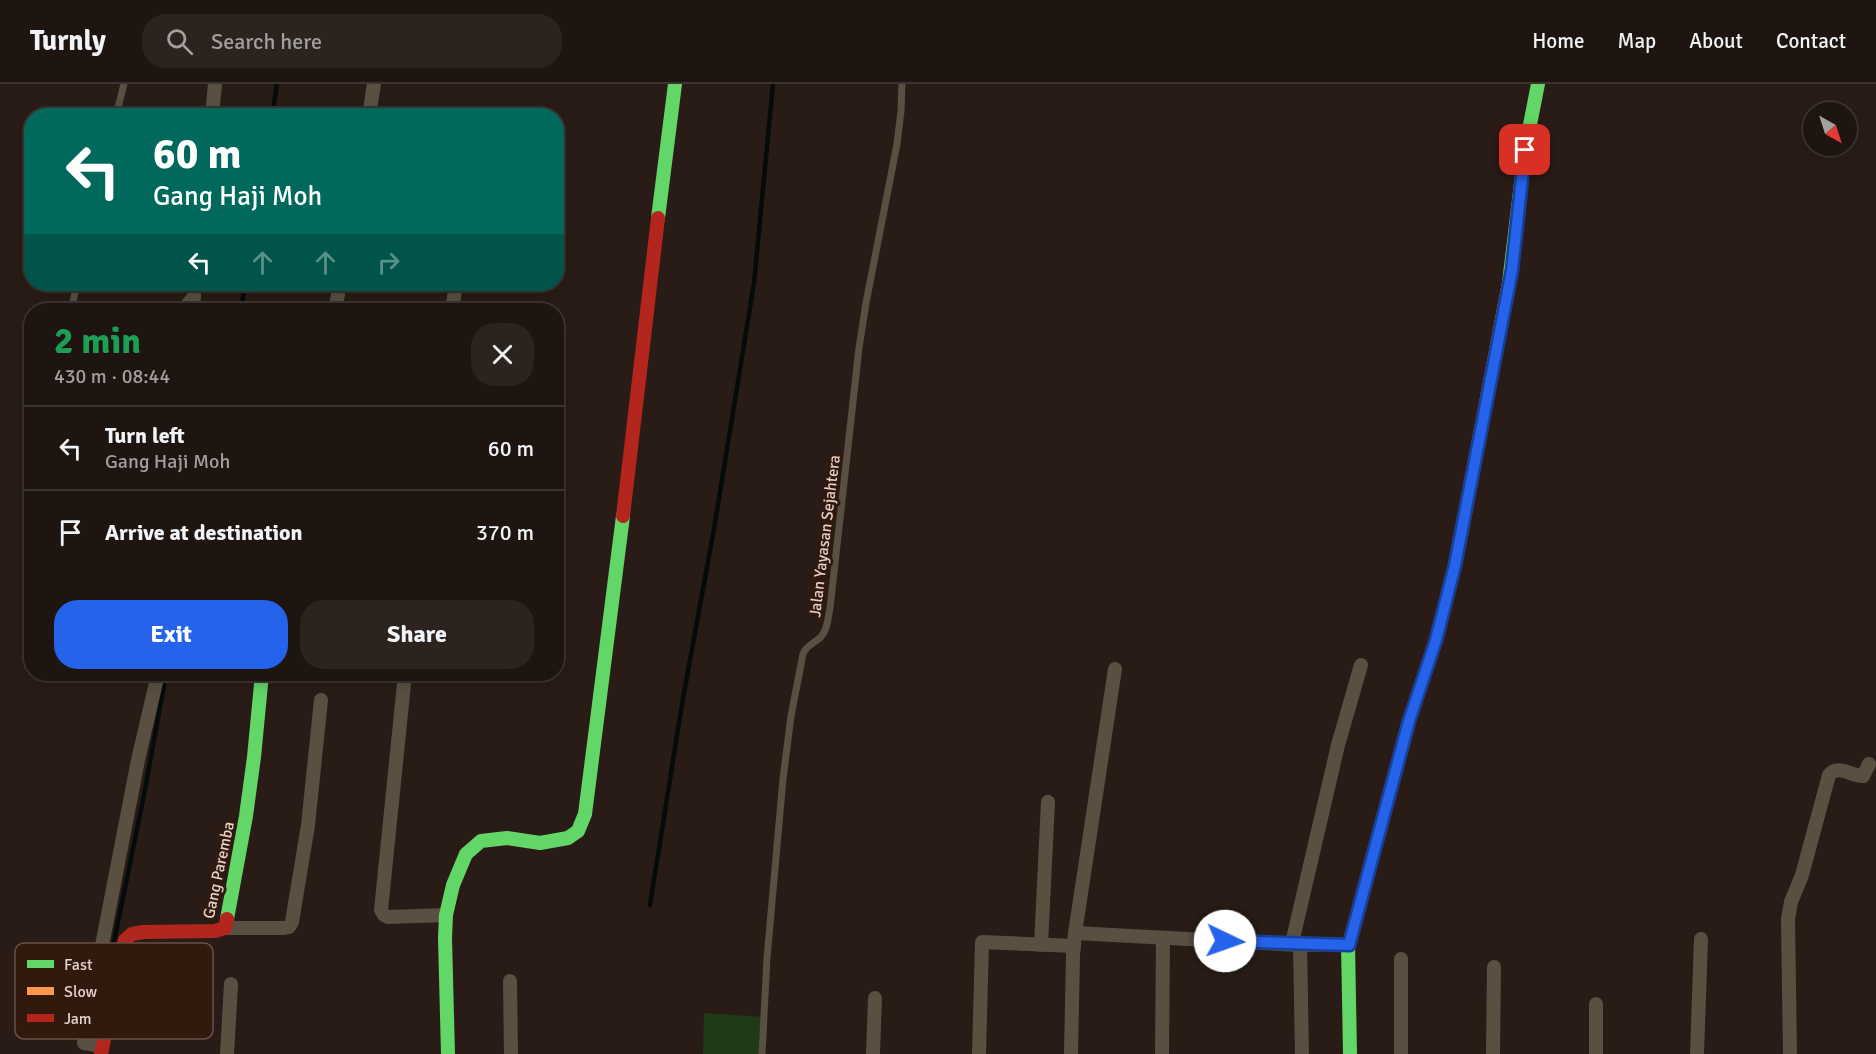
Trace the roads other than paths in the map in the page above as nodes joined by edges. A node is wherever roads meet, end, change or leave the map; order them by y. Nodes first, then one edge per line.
1 (124, 84) edge
2 (214, 84) edge
3 (374, 84) edge
4 (675, 84) edge
5 (902, 84) edge
6 (1538, 84) edge
7 (118, 108) edge
8 (212, 108) edge
9 (370, 108) edge
10 (1361, 665) dead end
11 (1115, 669) dead end
12 (156, 681) edge
13 (261, 681) edge
14 (404, 681) edge
15 (321, 700) dead end
16 (1869, 764) dead end
17 (1048, 801) dead end
18 (446, 915) junction
19 (225, 927) junction
20 (1075, 939) junction
21 (1163, 939) junction
22 (1701, 939) dead end
23 (103, 943) edge
24 (124, 943) edge
25 (1296, 944) junction
26 (1348, 944) junction
27 (1041, 945) junction
28 (1401, 959) dead end
29 (1494, 968) dead end
30 (510, 981) dead end
31 (231, 984) dead end
32 (874, 998) dead end
33 (1596, 1004) dead end
34 (83, 1049) edge
35 (102, 1050) edge
36 (227, 1054) edge
37 (448, 1054) edge
38 (511, 1054) edge
39 (762, 1054) edge
40 (873, 1054) edge
41 (979, 1054) edge
42 (1071, 1054) edge
43 (1162, 1054) edge
44 (1302, 1054) edge
45 (1350, 1054) edge
46 (1401, 1054) edge
47 (1493, 1054) edge
48 (1596, 1054) edge
49 (1696, 1054) edge
50 (1790, 1054) edge

1 - 7 lane
2 - 8 street
3 - 9 street
4 - 18 street
5 - 39 lane, Jalan Yayasan Sejahtera
6 - 26 street
10 - 25 street
11 - 20 street
12 - 23 street
13 - 19 street, Gang Paremba
14 - 18 street
15 - 19 street
16 - 50 street
17 - 27 street
18 - 37 street
19 - 24 street, Gang Paremba
20 - 21 street
20 - 27 street
20 - 42 street
21 - 25 street
21 - 43 street
22 - 49 street
25 - 26 street
25 - 44 street
26 - 45 street
27 - 41 street
28 - 46 street
29 - 47 street
30 - 38 street
31 - 36 street
32 - 40 street
33 - 48 street
34 - 35 street

